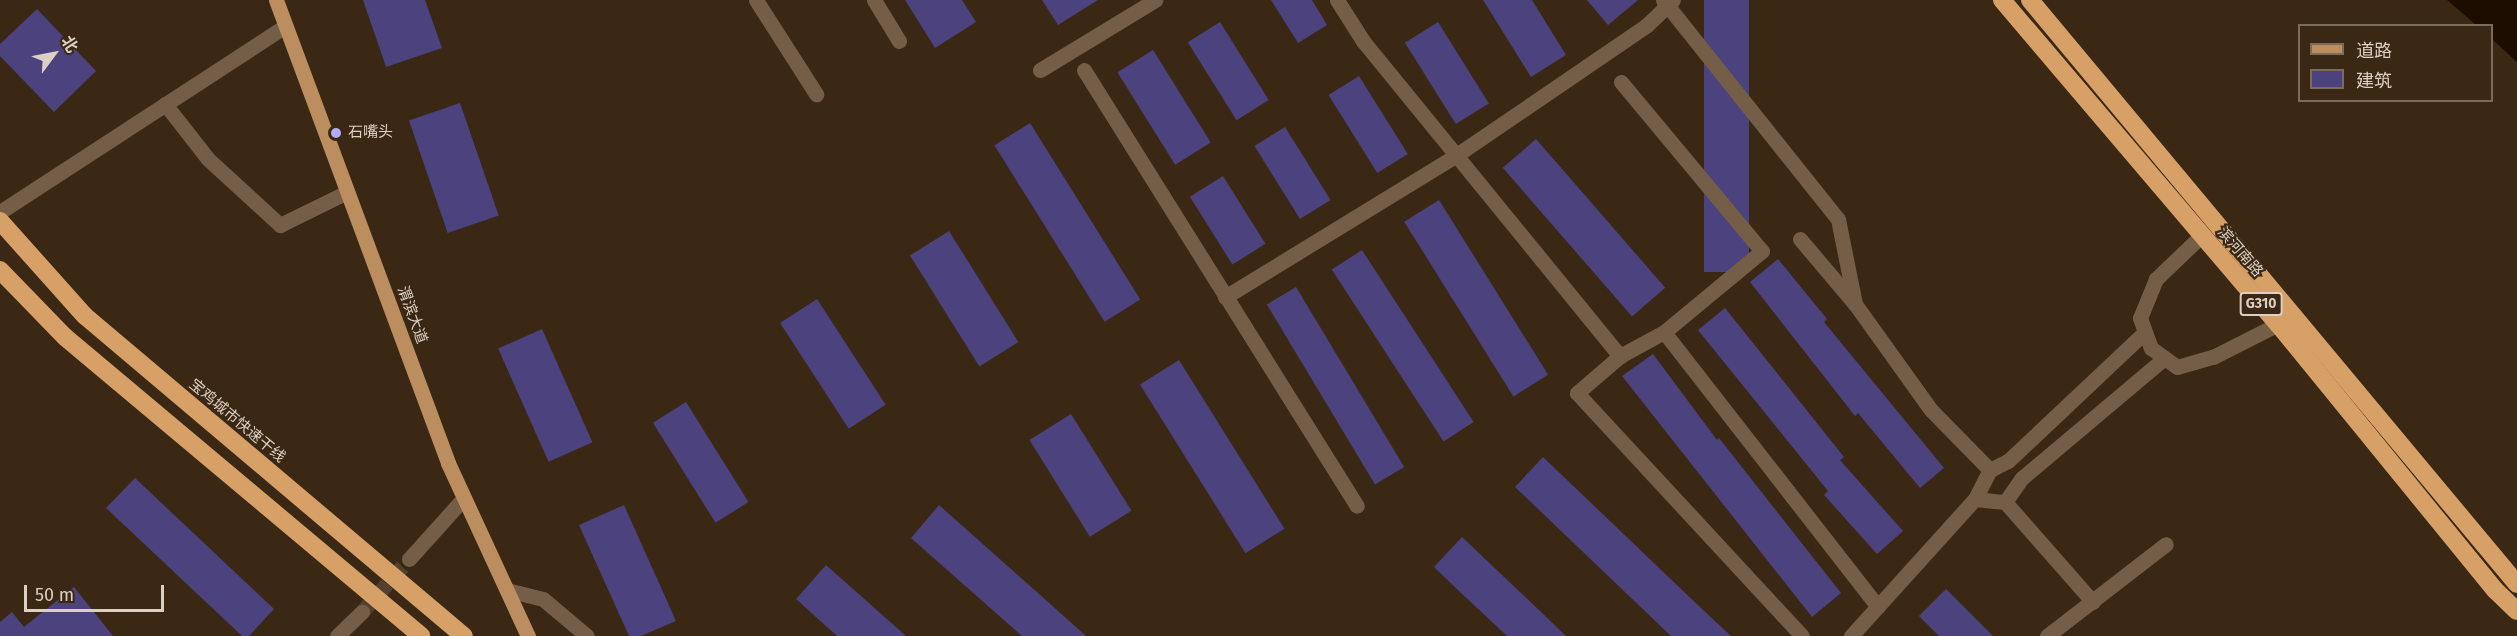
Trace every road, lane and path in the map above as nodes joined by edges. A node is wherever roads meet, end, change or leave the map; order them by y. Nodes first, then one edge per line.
1 (276, 0) edge
2 (756, 0) edge
3 (874, 0) edge
4 (1155, 0) edge
5 (1337, 0) edge
6 (2002, 0) edge
7 (2030, 0) edge
8 (1668, 2) edge
9 (1136, 5) edge
10 (285, 26) junction
11 (899, 41) dead end
12 (1040, 69) dead end
13 (1084, 70) dead end
14 (1621, 82) dead end
15 (816, 94) dead end
16 (165, 104) junction
17 (1458, 154) junction
18 (347, 192) junction
19 (0, 212) edge
20 (0, 221) edge
21 (2202, 236) junction
22 (1800, 239) dead end
23 (0, 270) edge
24 (1225, 297) junction
25 (1855, 304) junction
26 (2278, 324) junction
27 (1664, 332) junction
28 (2143, 334) junction
29 (1620, 356) junction
30 (2162, 360) junction
31 (1990, 470) junction
32 (464, 498) junction
33 (1975, 499) junction
34 (2005, 502) junction
35 (1357, 506) dead end
36 (2166, 543) dead end
37 (409, 559) tunnel mouth
38 (2517, 584) edge
39 (507, 590) junction
40 (2093, 602) junction
41 (1878, 607) junction
42 (2517, 611) edge
43 (362, 612) tunnel mouth
44 (337, 636) edge
45 (421, 636) edge
46 (464, 636) edge
47 (528, 636) edge
48 (587, 636) edge
49 (1802, 636) edge
50 (1851, 636) edge
51 (2047, 636) edge

1 - 10 main road, 渭滨大道
2 - 15 street
3 - 11 street
4 - 9 street
5 - 17 street
6 - 21 highway, 滨河南路 / G310
7 - 38 highway, 滨河南路 / G310
8 - 17 street
8 - 25 street
9 - 12 street
10 - 16 street
10 - 18 main road, 渭滨大道
13 - 24 street
14 - 27 street
16 - 18 street
16 - 19 street
17 - 24 street
17 - 29 street
18 - 32 main road, 渭滨大道
20 - 46 highway, 宝鸡城市快速干线
21 - 26 highway, 滨河南路 / G310
21 - 28 street
22 - 25 street
23 - 45 highway
24 - 35 street
25 - 31 street
26 - 30 street
26 - 42 highway, 滨河南路 / G310
27 - 29 street
27 - 41 street
28 - 30 street
28 - 31 street
29 - 49 street
30 - 34 street
31 - 33 street
32 - 37 street
32 - 39 main road, 渭滨大道
33 - 34 street
33 - 41 street
34 - 40 street
36 - 40 street
39 - 47 main road, 渭滨大道
39 - 48 street
40 - 51 street
41 - 50 street
43 - 44 street

